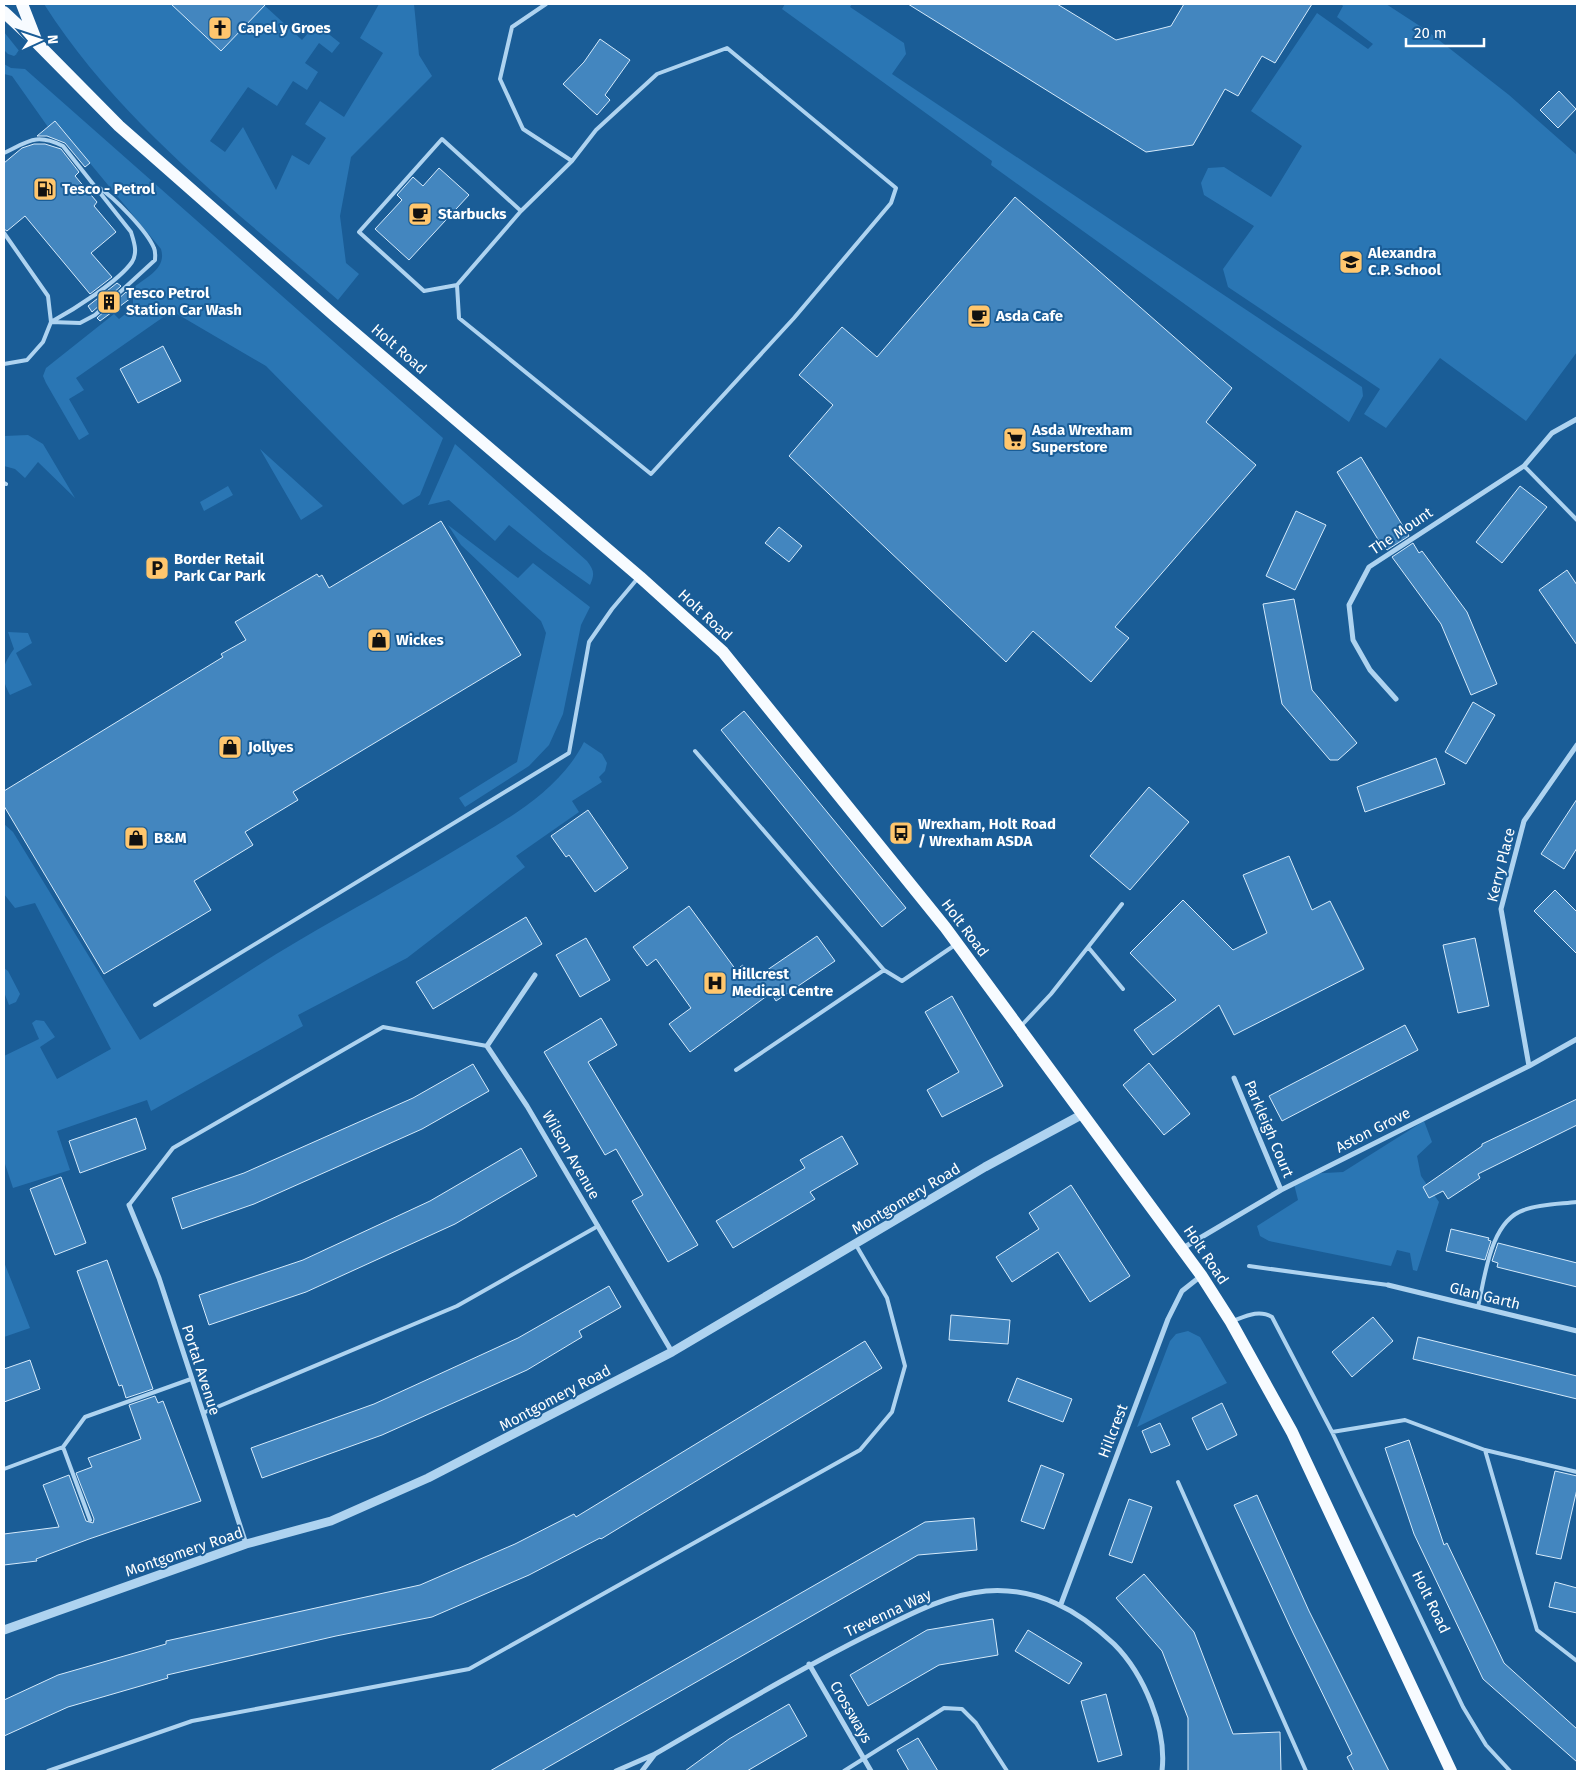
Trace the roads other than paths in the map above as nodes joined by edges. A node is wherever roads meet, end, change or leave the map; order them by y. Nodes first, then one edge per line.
1 (22, 4) edge
2 (546, 4) edge
3 (4, 12) edge
4 (37, 43) junction
5 (4, 153) edge
6 (572, 161) junction
7 (95, 185) junction
8 (521, 212) junction
9 (4, 233) edge
10 (457, 285) junction
11 (52, 322) junction
12 (4, 364) edge
13 (1577, 419) edge
14 (1524, 466) junction
15 (1577, 520) edge
16 (640, 577) junction
17 (1396, 699) dead end
18 (1577, 745) edge
19 (695, 751) dead end
20 (1122, 904) dead end
21 (957, 943) junction
22 (1088, 947) junction
23 (884, 970) junction
24 (535, 976) dead end
25 (1123, 988) dead end
26 (155, 1005) dead end
27 (1019, 1028) junction
28 (1577, 1039) edge
29 (488, 1046) junction
30 (1529, 1066) junction
31 (736, 1070) dead end
32 (1234, 1078) dead end
33 (1083, 1114) junction
34 (1281, 1190) junction
35 (1577, 1202) edge
36 (129, 1205) joint
37 (598, 1226) junction
38 (856, 1245) junction
39 (1183, 1248) junction
40 (1250, 1266) dead end
41 (1201, 1276) junction
42 (1388, 1285) joint
43 (1478, 1307) junction
44 (1231, 1322) junction
45 (1577, 1331) edge
46 (672, 1352) junction
47 (191, 1379) junction
48 (202, 1413) junction
49 (1332, 1432) junction
50 (63, 1447) junction
51 (1485, 1450) junction
52 (4, 1468) edge
53 (1577, 1472) edge
54 (1178, 1482) dead end
55 (90, 1520) dead end
56 (246, 1544) junction
57 (1061, 1604) junction
58 (4, 1630) edge
59 (1577, 1661) edge
60 (810, 1664) junction
61 (656, 1754) junction
62 (864, 1759) junction
63 (48, 1771) edge
64 (616, 1771) edge
65 (642, 1771) edge
66 (844, 1771) edge
67 (871, 1771) edge
68 (1007, 1771) edge
69 (1162, 1771) edge
70 (1306, 1771) edge
71 (1451, 1771) edge
72 (1510, 1771) edge

1 - 4 main road, Holt Road
2 - 6 lane
3 - 4 main road, Holt Road
4 - 16 main road, Holt Road
5 - 7 lane
6 - 8 lane
6 - 10 lane
7 - 11 lane
7 - 11 lane
8 - 10 lane
8 - 10 lane
9 - 11 lane
11 - 12 lane
13 - 14 street, The Mount
14 - 15 lane
14 - 17 street, The Mount
16 - 21 main road, Holt Road
16 - 26 lane
18 - 30 street, Kerry Place
19 - 23 lane
20 - 22 lane
21 - 23 lane
21 - 27 main road, Holt Road
22 - 25 lane
22 - 27 lane
23 - 31 lane
24 - 29 street
27 - 33 main road, Holt Road
28 - 30 street, Aston Grove
29 - 36 lane
29 - 37 street, Wilson Avenue
30 - 34 street, Aston Grove
32 - 34 street, Parkleigh Court
33 - 38 street, Montgomery Road
33 - 39 main road, Holt Road
34 - 39 street, Aston Grove
35 - 43 lane
36 - 47 street, Portal Avenue
37 - 46 street, Wilson Avenue
37 - 48 lane
38 - 46 street, Montgomery Road
38 - 63 lane
39 - 41 main road, Holt Road
40 - 42 lane
41 - 44 main road, Holt Road
41 - 57 street, Hillcrest
42 - 43 street, Glan Garth
43 - 45 street, Glan Garth
44 - 49 lane, Holt Road
44 - 71 main road, Holt Road
46 - 56 street, Montgomery Road
47 - 48 street, Portal Avenue
47 - 50 lane
48 - 56 street, Portal Avenue
49 - 51 lane
49 - 72 lane, Holt Road
50 - 52 lane
50 - 55 lane
51 - 53 lane
51 - 59 lane
54 - 70 lane
56 - 58 street, Montgomery Road
57 - 60 street, Trevenna Way
57 - 69 street, Trevenna Way
60 - 61 street, Trevenna Way
60 - 62 street, Crossways
61 - 64 street
61 - 65 street, Trevenna Way
62 - 66 lane
62 - 67 street, Crossways
62 - 68 lane

